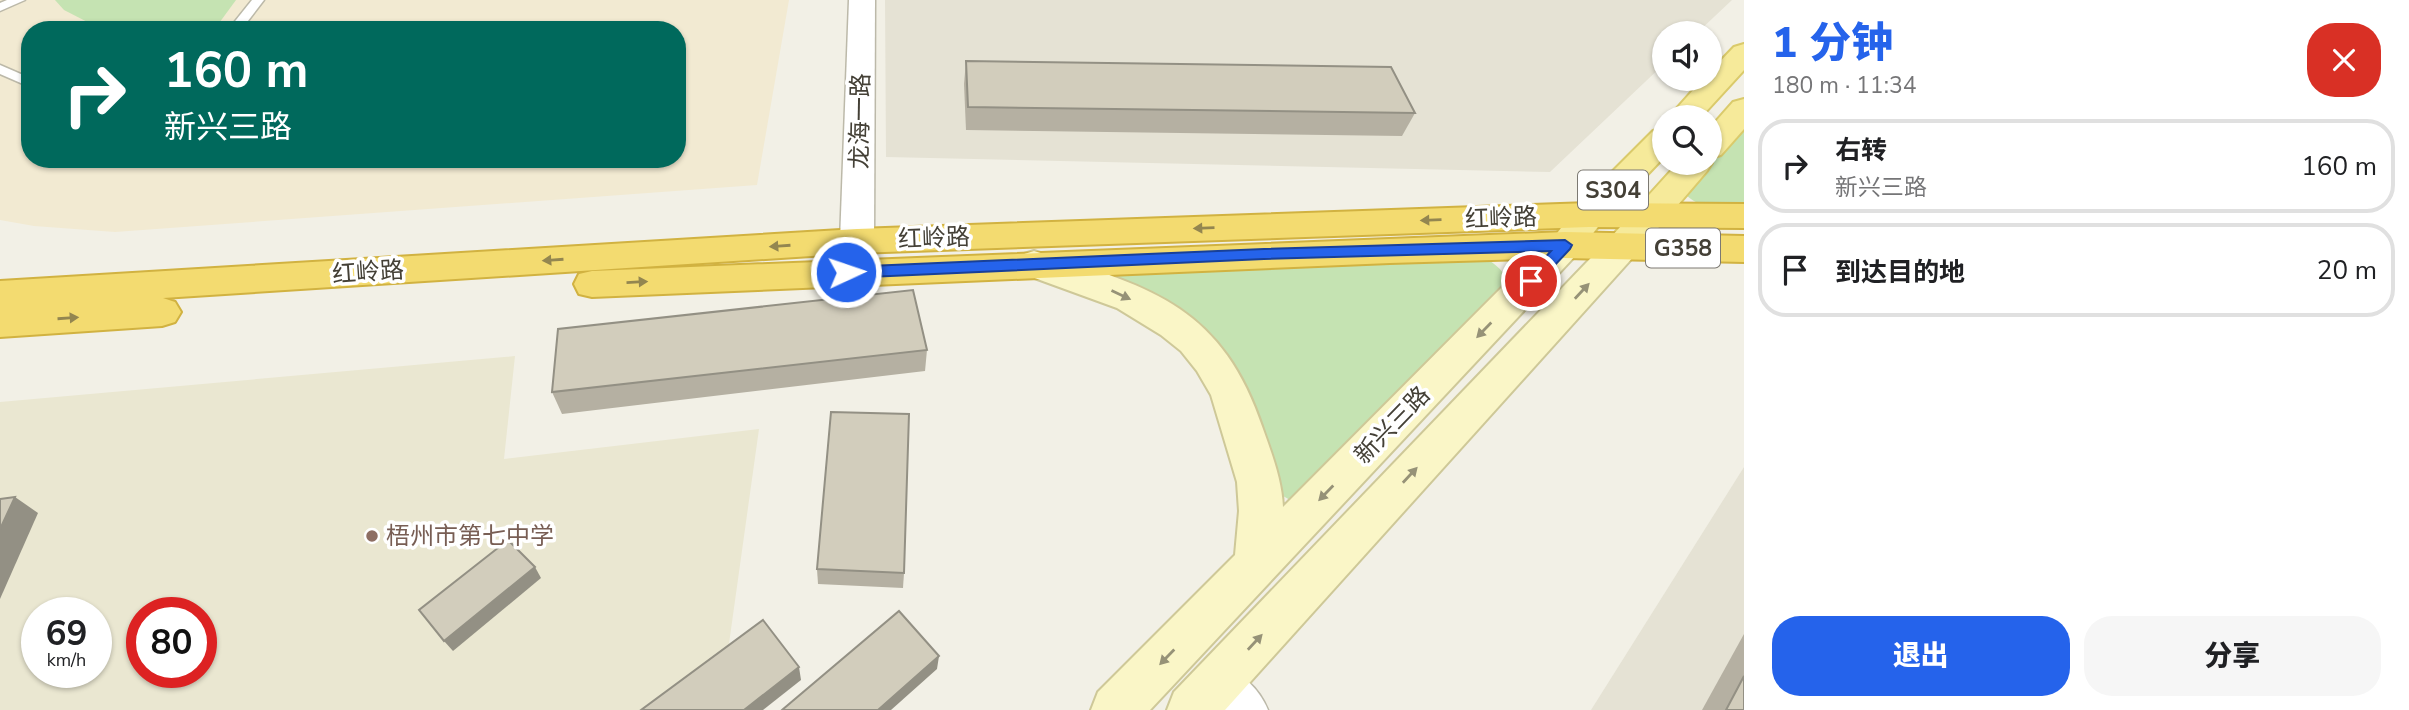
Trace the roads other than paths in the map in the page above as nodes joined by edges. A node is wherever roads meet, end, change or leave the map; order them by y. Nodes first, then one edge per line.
1 (19, 0) edge
2 (258, 0) edge
3 (862, 0) edge
4 (0, 7) edge
5 (241, 21) edge
6 (1744, 52) edge
7 (0, 69) edge
8 (21, 79) edge
9 (1695, 105) edge
10 (1744, 108) edge
11 (1722, 134) edge
12 (1652, 151) edge
13 (1686, 175) edge
14 (1652, 214) junction
15 (1744, 216) edge
16 (1577, 230) junction
17 (857, 241) junction
18 (1623, 246) junction
19 (1744, 249) edge
20 (1034, 264) junction
21 (10, 290) edge
22 (0, 323) edge
23 (1256, 565) junction
24 (1217, 702) edge
25 (1116, 710) edge

1 - 4 lane
2 - 5 lane
3 - 17 street, 龙海一路
6 - 9 main road
7 - 8 lane
10 - 11 main road
12 - 16 main road, 新兴三路 / S304
13 - 14 main road, 新兴三路 / S304
14 - 15 highway, 红岭路 / G358
14 - 16 highway, 红岭路 / G358
14 - 18 main road, 新兴三路 / S304
16 -> 17 highway, 红岭路 / G358
16 - 18 highway, G358
16 - 20 highway, 红岭路 / G358
16 -> 23 main road, 新兴三路
17 -> 21 highway, 红岭路 / G358
18 - 19 highway, G358
24 -> 18 main road, 新兴三路
22 -> 20 highway, 红岭路 / G358
20 -> 23 main road
23 -> 25 main road, 新兴三路

